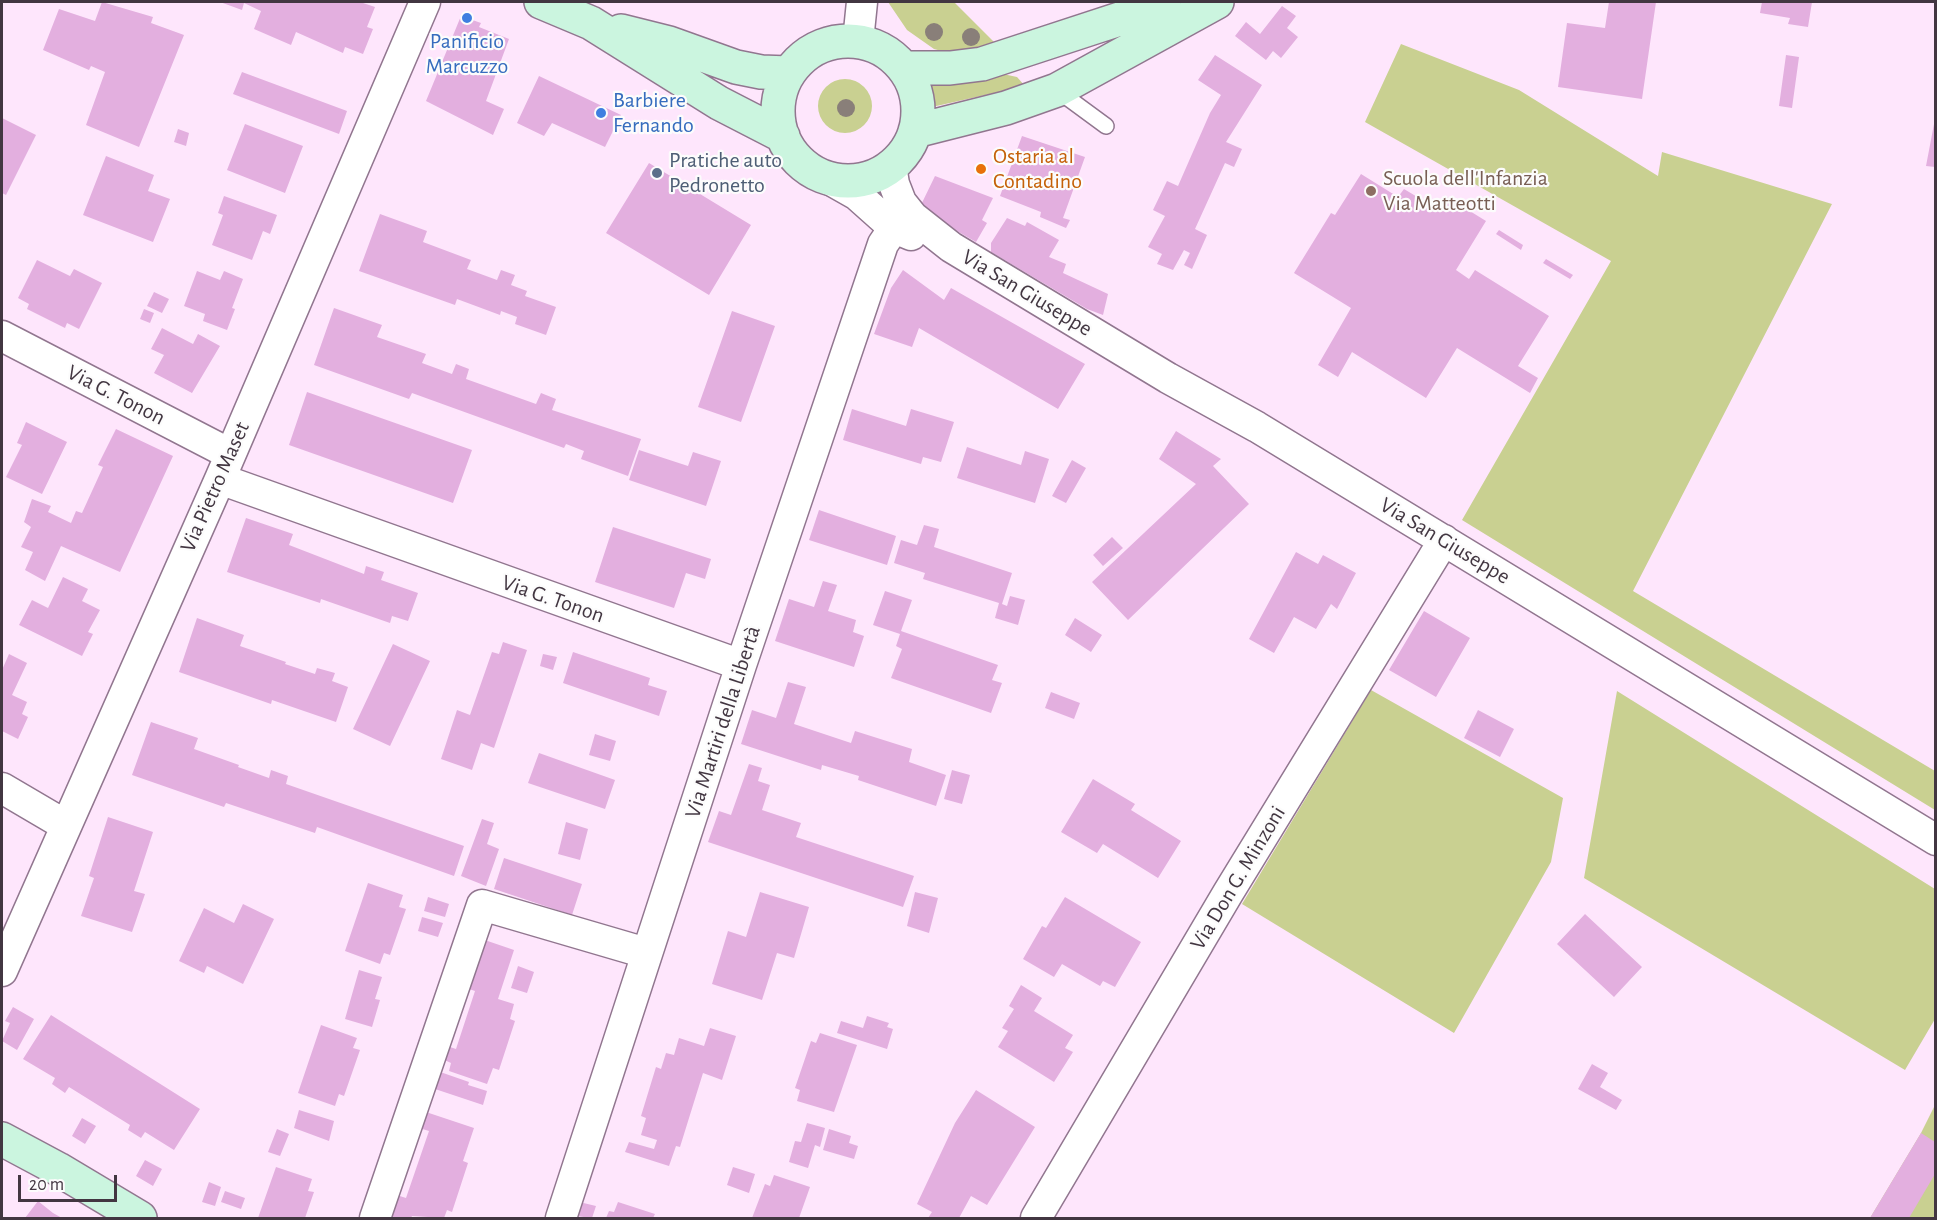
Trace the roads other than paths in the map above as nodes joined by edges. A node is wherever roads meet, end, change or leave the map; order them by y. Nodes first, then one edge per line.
1 (425, 2) edge
2 (541, 2) edge
3 (862, 2) edge
4 (1164, 2) edge
5 (1217, 2) edge
6 (591, 23) junction
7 (858, 41) junction
8 (1010, 56) junction
9 (713, 61) junction
10 (904, 68) junction
11 (789, 73) junction
12 (690, 85) junction
13 (1057, 90) junction
14 (1106, 126) dead end
15 (915, 131) junction
16 (783, 136) junction
17 (891, 166) junction
18 (827, 178) junction
19 (894, 228) junction
20 (951, 247) junction
21 (2, 336) edge
22 (225, 466) junction
23 (1444, 540) junction
24 (741, 665) junction
25 (2, 788) edge
26 (65, 825) junction
27 (1935, 840) edge
28 (646, 953) junction
29 (2, 971) edge
30 (2, 1139) edge
31 (140, 1218) edge
32 (375, 1218) edge
33 (561, 1218) edge
34 (1036, 1218) edge

1 - 22 street, Via Pietro Maset
2 - 6 street
3 - 7 street
4 - 8 street
5 - 13 street
6 - 9 street
6 - 12 street
7 - 10 street
7 - 11 street
8 - 10 street
8 - 13 street
9 - 11 street
9 - 12 street
10 - 15 street
11 - 16 street
12 - 16 street
13 - 14 lane
13 - 15 street
15 - 17 street
16 - 18 street
17 - 18 street
17 - 20 street, Via San Giuseppe
18 - 19 street, Via San Giuseppe
19 - 20 street, Via San Giuseppe
19 - 24 street, Via Martiri della Libertà
20 - 23 street, Via San Giuseppe
21 - 22 street, Via G. Tonon
22 - 24 street, Via G. Tonon
22 - 26 street, Via Pietro Maset
23 - 27 street, Via San Giuseppe
23 - 34 street, Via Don G. Minzoni
24 - 28 street, Via Martiri della Libertà
25 - 26 street
26 - 29 street, Via Pietro Maset
28 - 32 street
28 - 33 street, Via Martiri della Libertà
30 - 31 street

